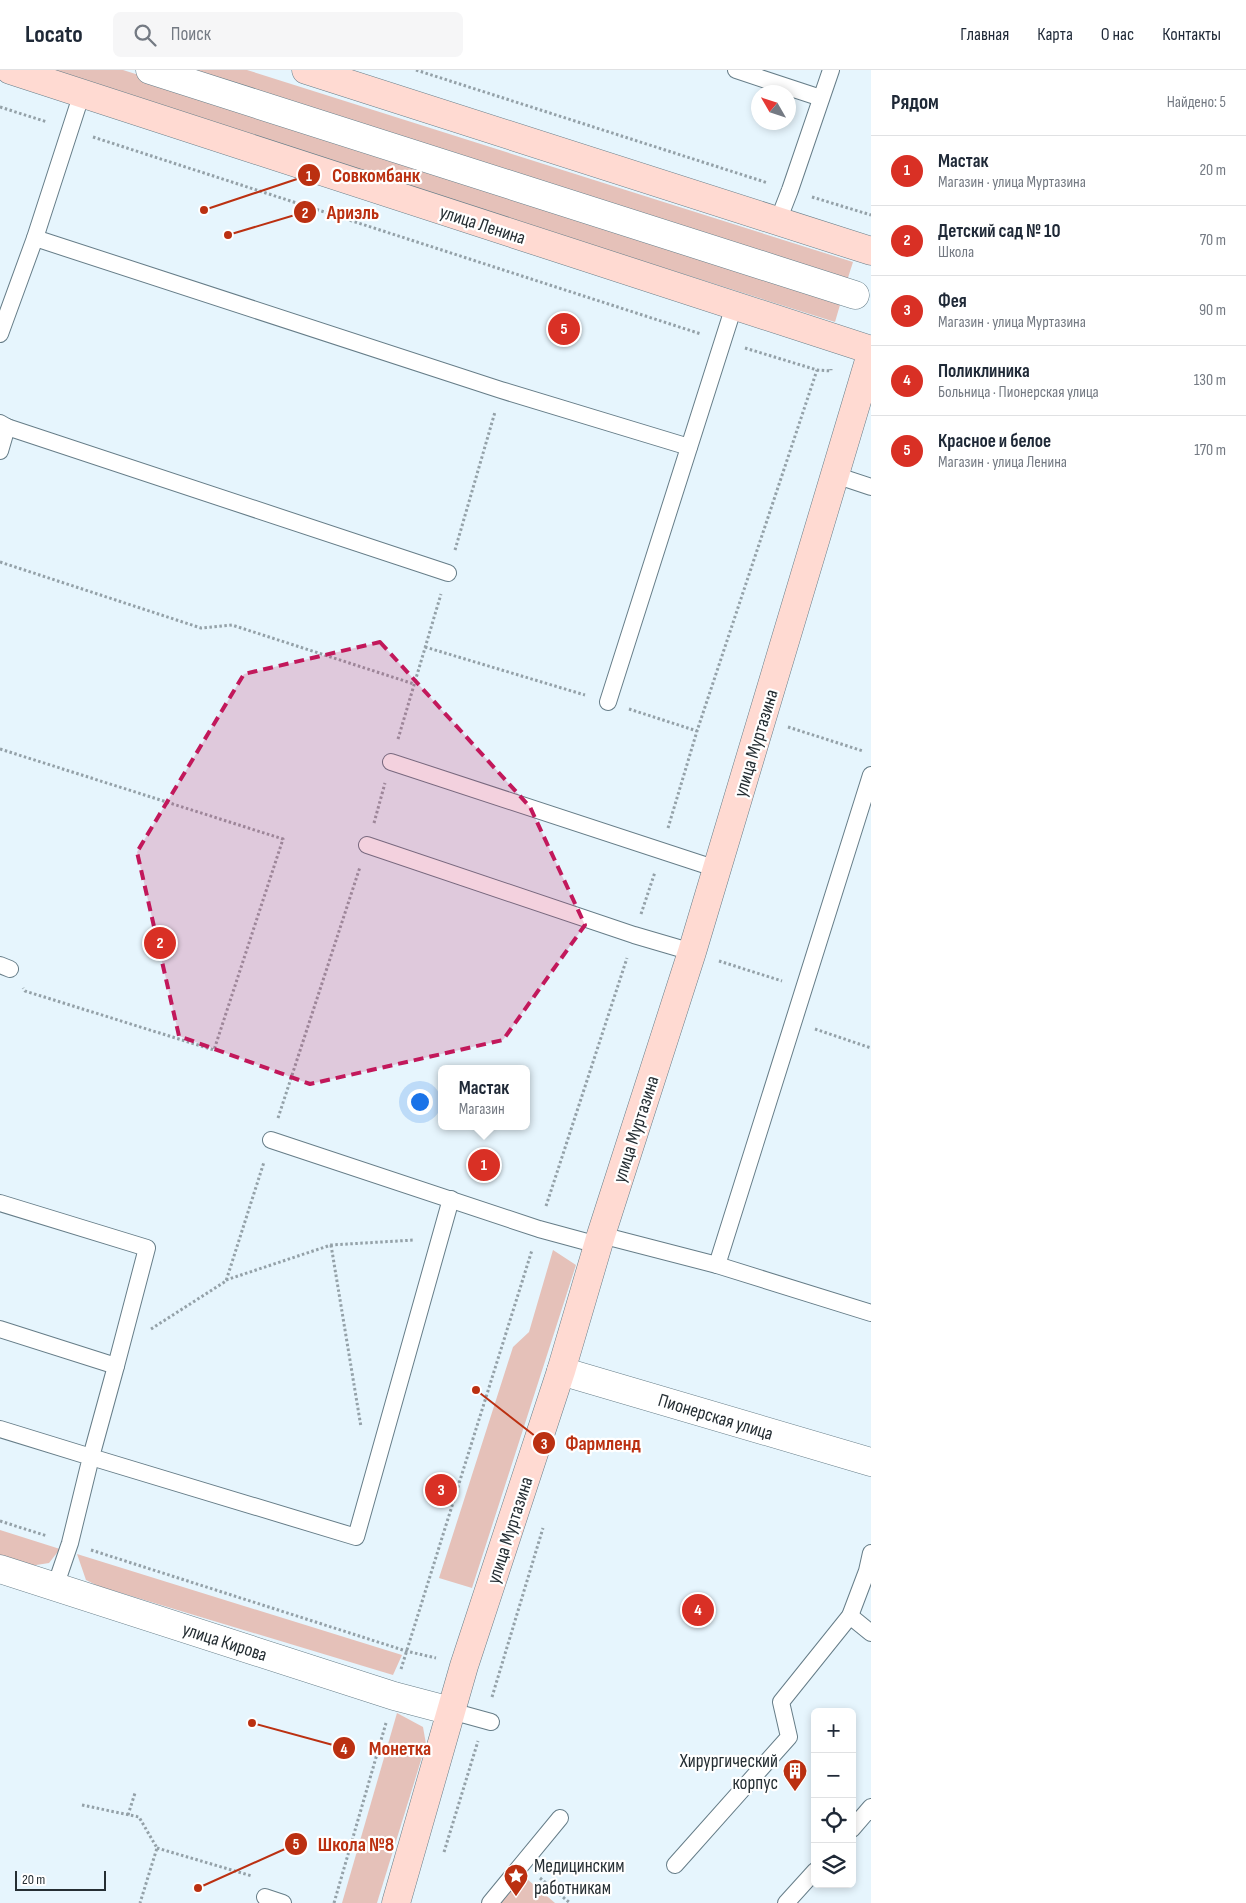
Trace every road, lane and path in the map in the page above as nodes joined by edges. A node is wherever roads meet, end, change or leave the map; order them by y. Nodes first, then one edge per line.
1 (10, 70) edge
2 (150, 70) edge
3 (306, 70) edge
4 (416, 70) edge
5 (736, 70) edge
6 (831, 70) edge
7 (82, 93) junction
8 (821, 98) junction
9 (0, 107) edge
10 (70, 130) junction
11 (790, 190) junction
12 (871, 216) edge
13 (778, 222) junction
14 (35, 238) junction
15 (871, 251) edge
16 (855, 295) dead end
17 (734, 306) junction
18 (0, 334) edge
19 (722, 341) junction
20 (871, 350) edge
21 (871, 354) edge
22 (501, 390) junction
23 (3, 425) edge
24 (689, 447) junction
25 (0, 450) edge
26 (835, 475) junction
27 (871, 487) edge
28 (0, 562) edge
29 (448, 573) junction
30 (425, 647) junction
31 (414, 684) junction
32 (608, 702) junction
33 (783, 725) dead end
34 (697, 732) junction
35 (0, 749) edge
36 (871, 754) edge
37 (391, 762) junction
38 (871, 775) edge
39 (367, 845) junction
40 (661, 852) junction
41 (717, 869) junction
42 (634, 935) junction
43 (703, 956) junction
44 (5, 967) edge
45 (804, 988) junction
46 (793, 1022) junction
47 (871, 1048) edge
48 (271, 1140) junction
49 (451, 1199) junction
50 (0, 1203) edge
51 (539, 1229) junction
52 (440, 1238) junction
53 (600, 1240) junction
54 (331, 1245) junction
55 (717, 1264) junction
56 (226, 1281) junction
57 (871, 1313) edge
58 (0, 1329) edge
59 (121, 1347) junction
60 (116, 1366) junction
61 (561, 1370) junction
62 (0, 1429) edge
63 (363, 1436) dead end
64 (91, 1458) junction
65 (871, 1462) edge
66 (0, 1521) edge
67 (70, 1543) junction
68 (871, 1553) edge
69 (0, 1569) edge
70 (55, 1587) junction
71 (850, 1616) junction
72 (871, 1633) edge
73 (406, 1651) junction
74 (464, 1666) junction
75 (499, 1677) dead end
76 (394, 1696) junction
77 (451, 1711) junction
78 (491, 1722) dead end
79 (135, 1793) dead end
80 (82, 1805) dead end
81 (871, 1808) edge
82 (128, 1815) junction
83 (560, 1818) dead end
84 (856, 1825) edge
85 (157, 1848) junction
86 (523, 1863) junction
87 (675, 1865) dead end
88 (811, 1875) edge
89 (265, 1897) joint
90 (140, 1903) edge
91 (283, 1903) edge
92 (334, 1903) edge
93 (396, 1903) edge
94 (490, 1903) edge
95 (570, 1903) edge
96 (786, 1903) edge

1 - 7 street, улица Ленина
2 - 16 street
3 - 13 street
4 - 11 path
5 - 8 lane
6 - 8 lane
7 - 10 lane
7 - 17 street, улица Ленина
8 - 11 lane
9 - 10 path
10 - 14 lane
10 - 19 path
11 - 12 path
11 - 13 lane
13 - 15 street
14 - 18 lane
14 - 22 lane
17 - 19 lane
17 - 20 street, улица Ленина
19 - 24 lane
19 - 34 path
21 - 26 street, улица Муртазина
22 - 24 lane
22 - 29 path
23 - 25 lane
23 - 29 lane
24 - 32 lane
26 - 27 lane
26 - 41 street, улица Муртазина
28 - 31 path
29 - 30 path
30 - 31 path
30 - 32 path
31 - 37 path
32 - 34 path
33 - 36 path
34 - 40 path
35 - 44 path
37 - 39 path
37 - 40 lane
38 - 45 lane
39 - 42 lane
39 - 48 path
40 - 41 lane
40 - 42 path
41 - 43 street, улица Муртазина
42 - 43 lane
42 - 51 path
43 - 45 path
43 - 53 street, улица Муртазина
45 - 46 lane
46 - 47 path
46 - 55 lane
48 - 49 lane
48 - 56 path
49 - 51 lane
49 - 52 lane
50 - 59 lane
51 - 53 lane
51 - 73 path
52 - 54 path
52 - 64 lane
53 - 55 lane
53 - 61 street, улица Муртазина
54 - 56 path
54 - 63 path
55 - 57 lane
56 - 59 path
58 - 60 lane
59 - 60 lane
60 - 64 lane
61 - 65 street, Пионерская улица
61 - 74 street, улица Муртазина
62 - 64 lane
64 - 67 lane
66 - 67 path
67 - 70 lane
67 - 73 path
68 - 71 lane
69 - 70 street, улица Кирова
70 - 76 street, улица Кирова
71 - 72 lane
71 - 87 lane
73 - 74 path
73 - 76 path
74 - 75 path
74 - 77 street, улица Муртазина
76 - 77 street, улица Кирова
76 - 92 path
77 - 78 lane
77 - 93 street, улица Муртазина
79 - 82 path
80 - 82 path
81 - 84 lane
82 - 85 path
83 - 86 lane
85 - 89 path
85 - 90 path
86 - 94 lane
86 - 95 path
88 - 96 lane
89 - 91 lane

